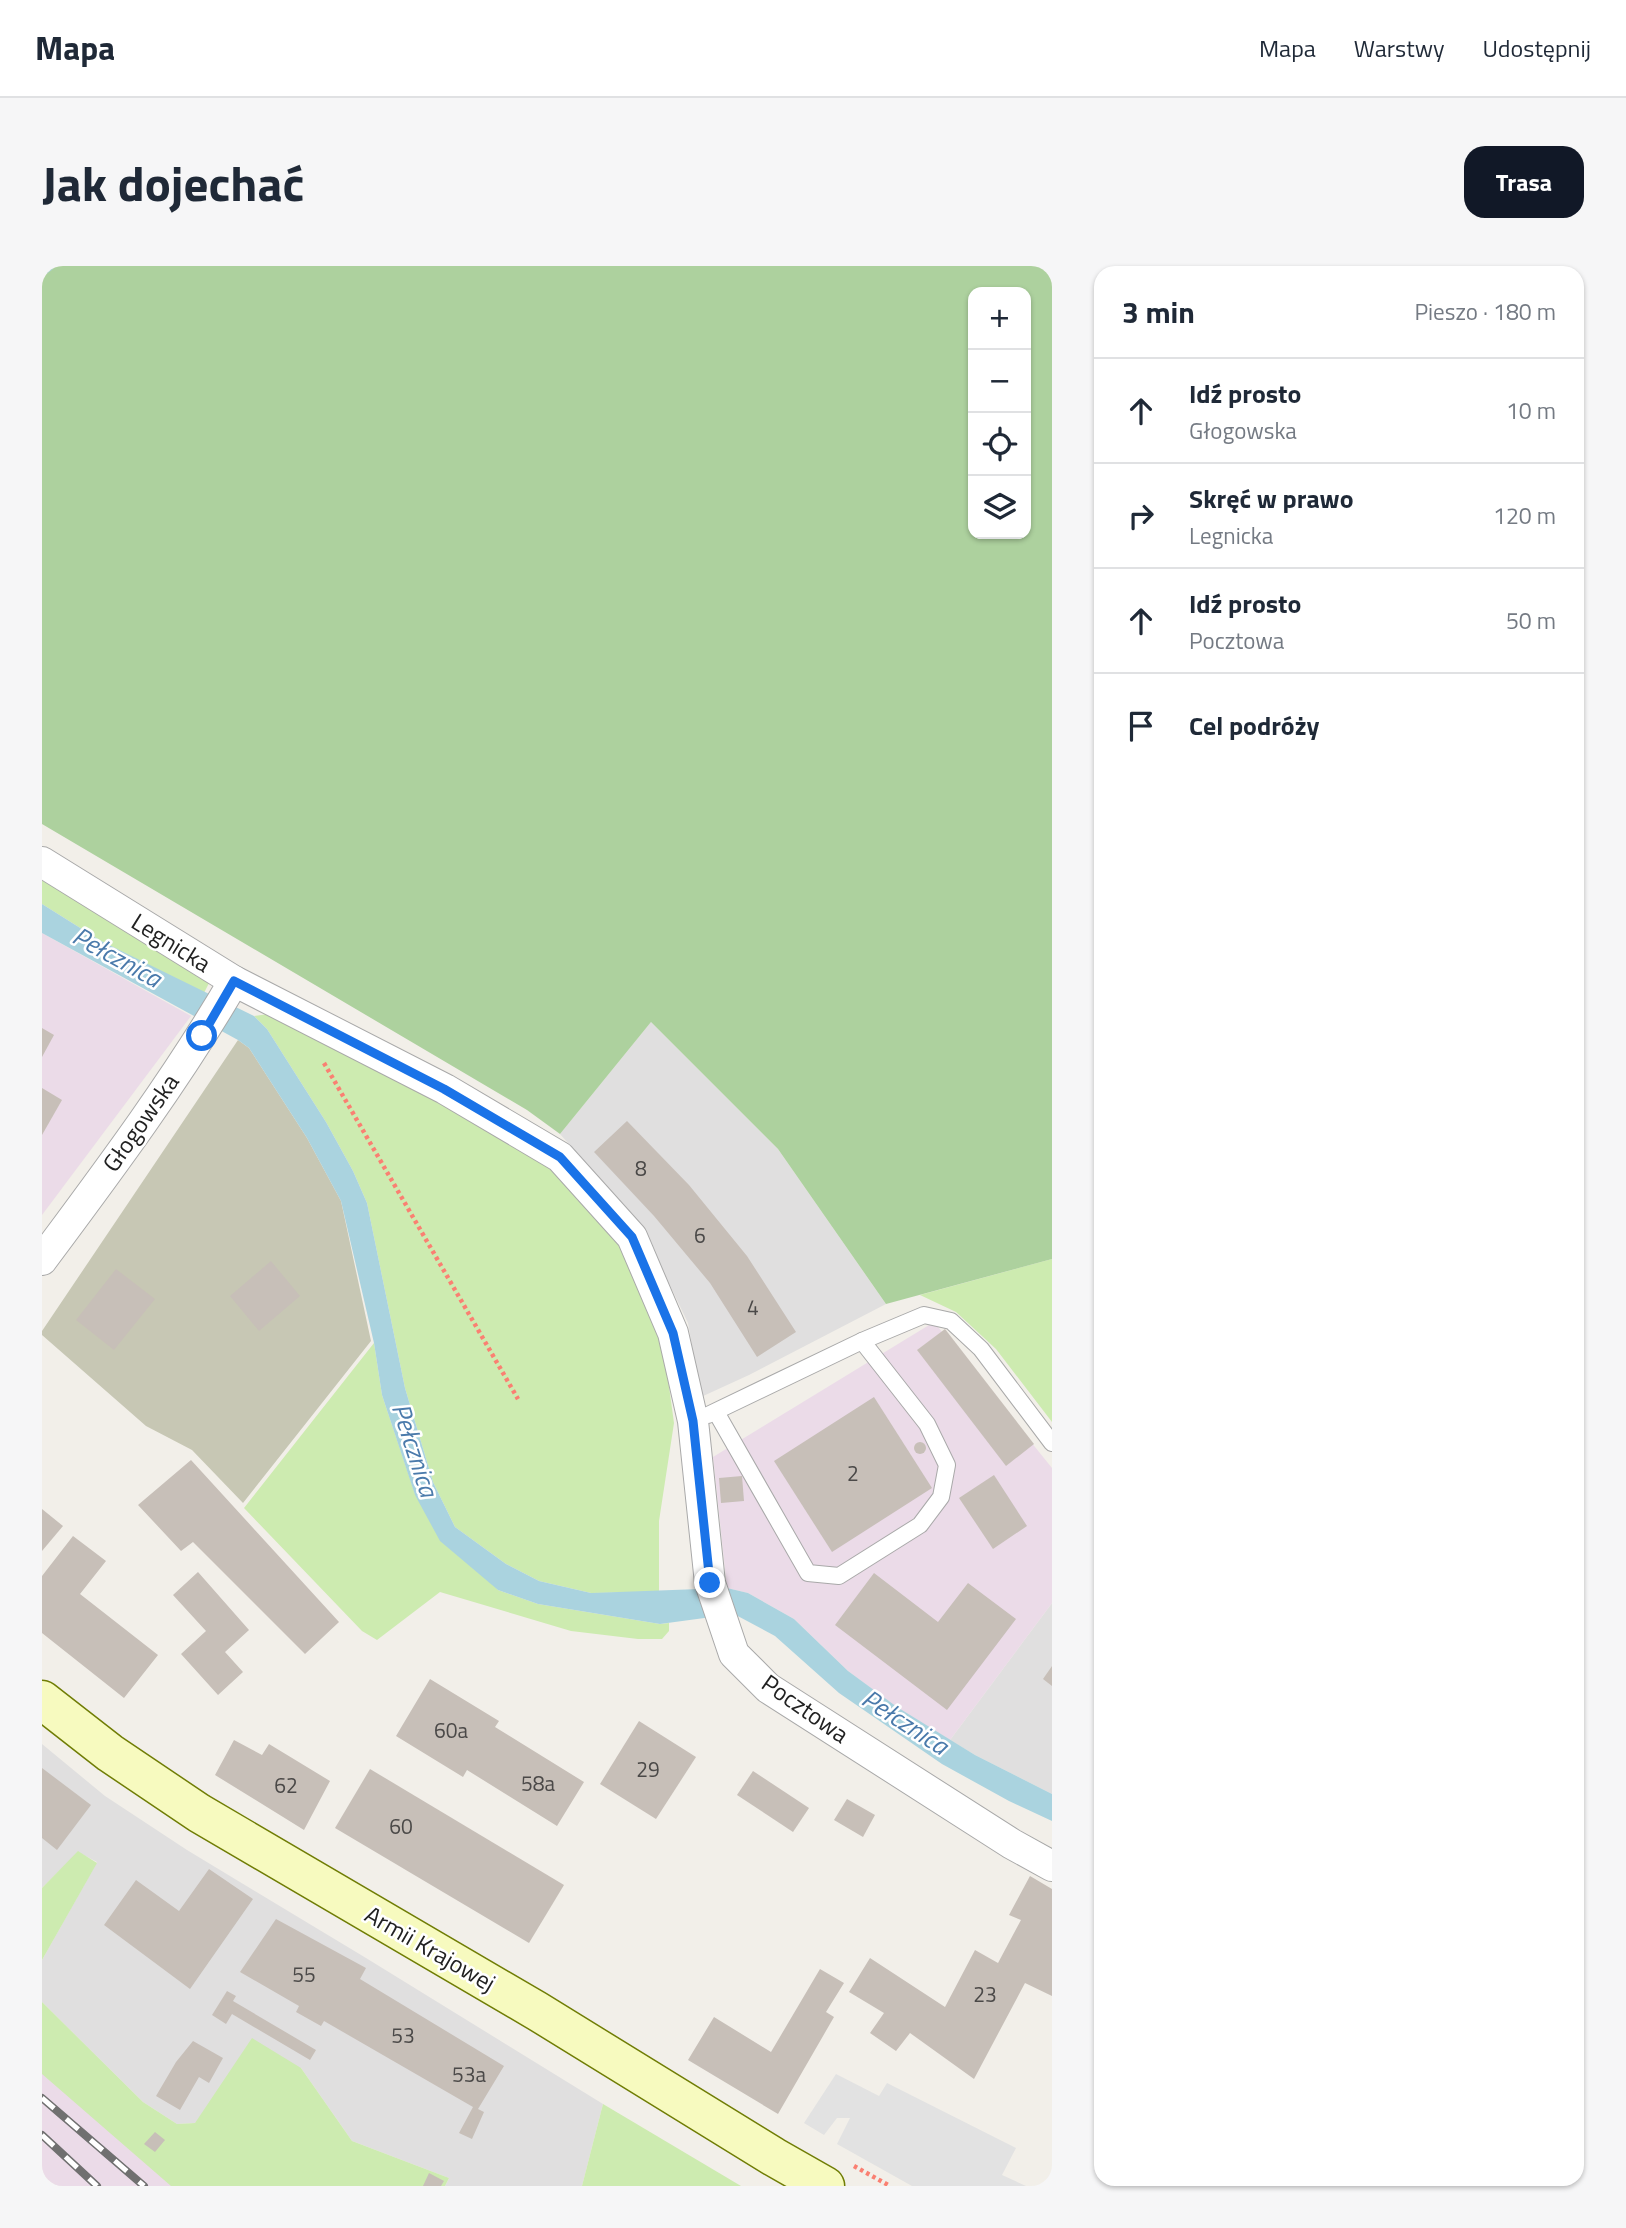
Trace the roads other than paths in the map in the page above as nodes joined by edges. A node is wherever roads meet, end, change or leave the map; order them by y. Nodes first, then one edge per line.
1 (42, 862) edge
2 (234, 981) junction
3 (42, 1260) edge
4 (673, 1333) joint
5 (862, 1341) junction
6 (704, 1416) junction
7 (1052, 1443) edge
8 (42, 1700) edge
9 (1052, 1866) edge
10 (825, 2186) edge

1 - 2 street, Legnicka
2 - 3 street, Głogowska
2 - 4 street, Legnicka
4 - 6 street, Pocztowa
5 - 6 lane
5 - 6 lane
5 - 7 lane
6 - 9 street, Pocztowa
8 - 10 main road, Armii Krajowej

